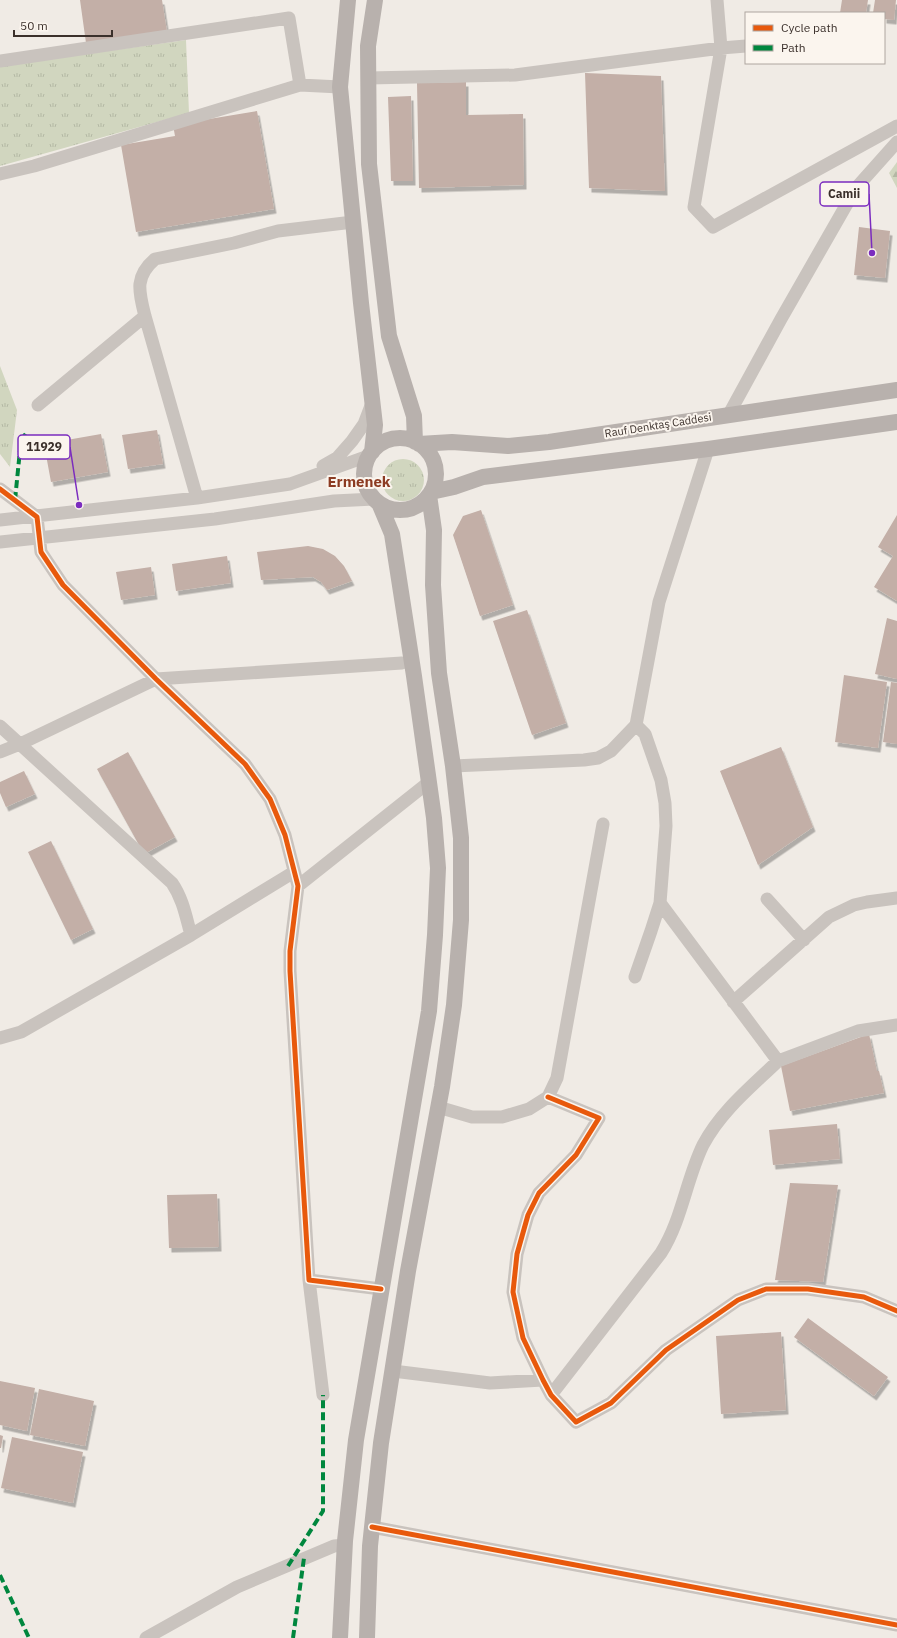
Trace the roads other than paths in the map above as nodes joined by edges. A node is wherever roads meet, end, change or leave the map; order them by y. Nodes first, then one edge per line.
1 (348, 0) edge
2 (375, 0) edge
3 (717, 0) edge
4 (745, 46) edge
5 (721, 48) junction
6 (0, 61) edge
7 (368, 78) junction
8 (300, 85) junction
9 (340, 87) junction
10 (897, 126) edge
11 (897, 142) edge
12 (0, 174) edge
13 (353, 222) junction
14 (145, 316) junction
15 (897, 390) edge
16 (372, 403) junction
17 (38, 405) dead end
18 (729, 414) junction
19 (897, 422) edge
20 (417, 443) junction
21 (708, 449) junction
22 (370, 454) junction
23 (290, 484) junction
24 (0, 489) edge
25 (430, 494) junction
26 (197, 498) junction
27 (376, 501) junction
28 (37, 517) junction
29 (0, 520) edge
30 (38, 539) junction
31 (0, 542) edge
32 (402, 663) dead end
33 (156, 679) junction
34 (636, 725) junction
35 (0, 726) edge
36 (20, 744) junction
37 (0, 752) edge
38 (453, 766) junction
39 (429, 782) junction
40 (602, 824) dead end
41 (294, 872) junction
42 (298, 886) junction
43 (897, 898) edge
44 (767, 899) dead end
45 (660, 903) junction
46 (191, 935) junction
47 (804, 940) junction
48 (634, 977) dead end
49 (733, 1002) junction
50 (897, 1025) edge
51 (0, 1038) edge
52 (778, 1061) junction
53 (548, 1097) junction
54 (438, 1107) junction
55 (309, 1280) junction
56 (381, 1289) junction
57 (897, 1311) edge
58 (393, 1371) junction
59 (543, 1380) junction
60 (323, 1395) dead end
61 (551, 1395) junction
62 (372, 1527) junction
63 (344, 1545) junction
64 (897, 1625) edge
65 (146, 1638) edge
66 (340, 1638) edge
67 (366, 1638) edge

1 - 9 main road
2 - 7 main road
3 - 5 street
4 - 5 street
5 - 7 street
5 - 10 street
6 - 8 street
7 - 20 main road
8 - 9 street
8 - 12 street
9 - 13 main road
11 - 18 street
13 - 14 street
13 - 16 main road
14 - 17 street
14 - 26 street
15 - 18 main road, Rauf Denktaş Caddesi
16 - 22 main road
16 - 23 street
18 - 20 main road, Rauf Denktaş Caddesi
19 - 21 main road
20 - 22 main road
20 - 25 main road
21 - 25 main road
21 - 34 street
22 - 23 street
22 - 27 main road
23 - 26 street
24 - 28 street
25 - 27 main road
25 - 38 main road
26 - 28 street
27 - 30 street
27 - 39 main road
28 - 29 street
28 - 30 street
30 - 31 street
30 - 33 street
32 - 33 street
33 - 36 street
33 - 41 street
34 - 38 street
34 - 45 street
35 - 36 street
36 - 37 street
36 - 46 street
38 - 54 main road
39 - 42 street
39 - 56 main road
40 - 53 street
41 - 42 street
41 - 46 street
42 - 55 street
43 - 47 street
44 - 47 street
45 - 48 street
45 - 49 street
46 - 51 street
47 - 49 street
49 - 52 street
50 - 52 street
52 - 61 street
53 - 54 street
53 - 59 street
54 - 58 main road
55 - 56 street
55 - 60 street
56 - 63 main road
57 - 61 street
58 - 59 street
58 - 62 main road
59 - 61 street
62 - 64 street
62 - 67 main road
63 - 65 street
63 - 66 main road

